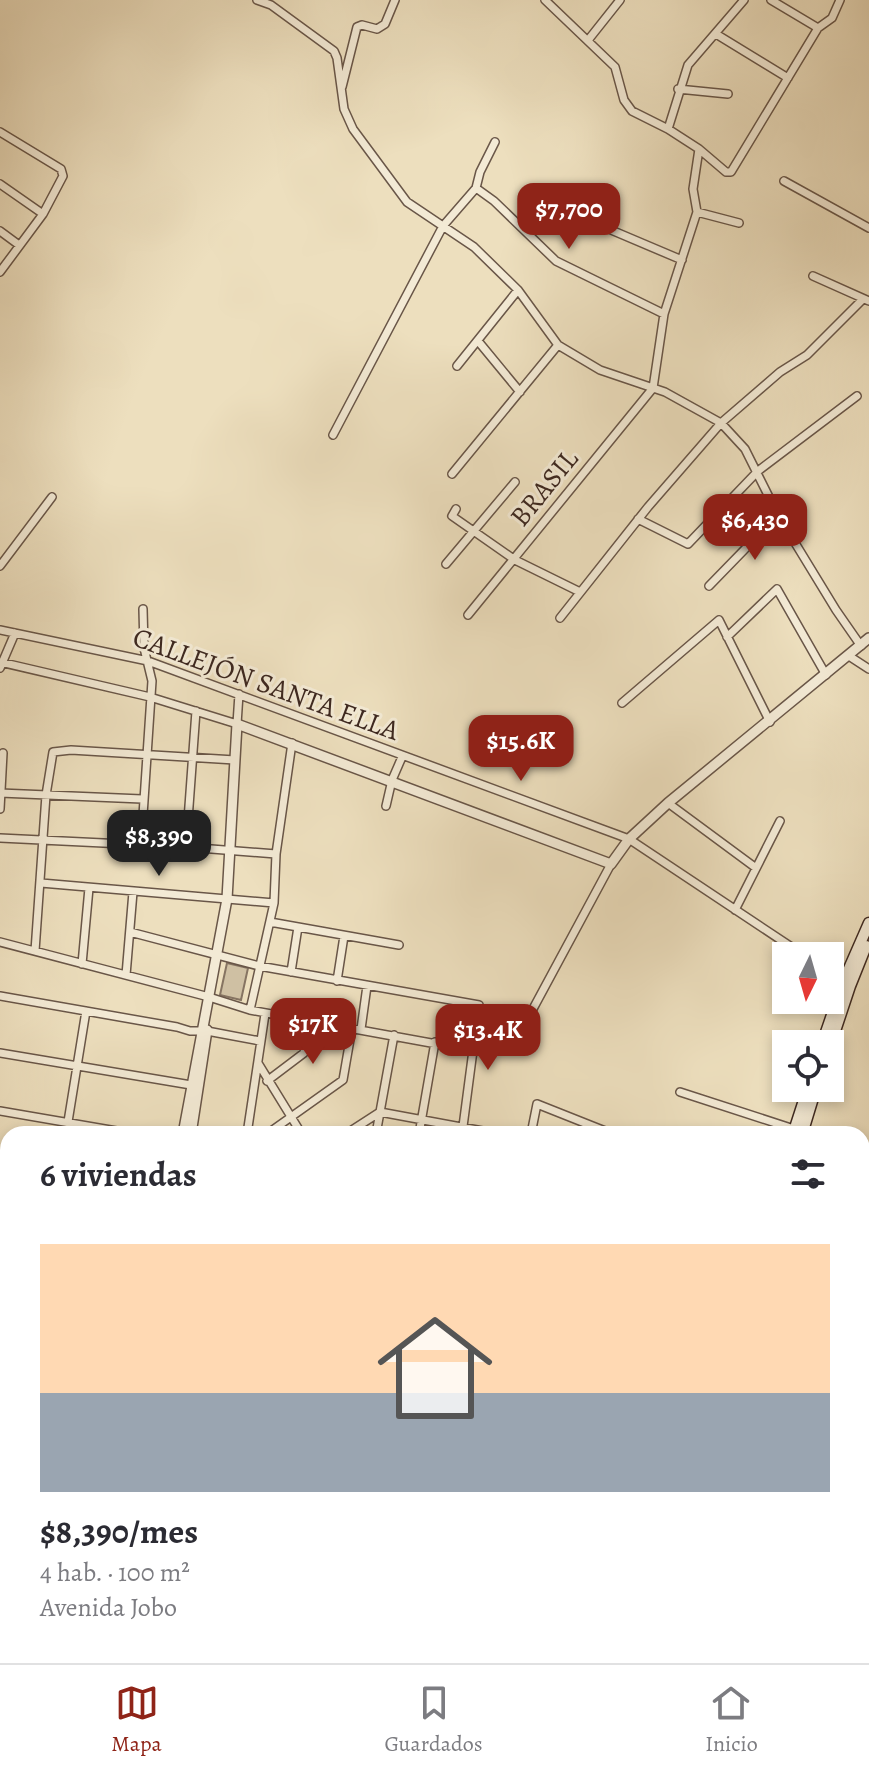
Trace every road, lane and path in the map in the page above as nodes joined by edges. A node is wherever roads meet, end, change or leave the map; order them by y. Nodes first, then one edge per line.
1 (257, 0) edge
2 (395, 0) edge
3 (545, 0) edge
4 (620, 0) edge
5 (744, 0) edge
6 (771, 0) edge
7 (840, 0) edge
8 (555, 3) edge
9 (818, 28) junction
10 (716, 34) junction
11 (589, 39) junction
12 (788, 78) junction
13 (678, 89) junction
14 (341, 94) junction
15 (728, 94) dead end
16 (668, 129) junction
17 (0, 132) edge
18 (495, 142) dead end
19 (699, 149) junction
20 (784, 181) dead end
21 (0, 184) edge
22 (476, 188) junction
23 (697, 212) junction
24 (43, 214) junction
25 (739, 223) dead end
26 (597, 224) dead end
27 (443, 226) junction
28 (869, 228) edge
29 (0, 231) edge
30 (19, 245) junction
31 (682, 260) junction
32 (0, 272) edge
33 (813, 276) dead end
34 (518, 290) junction
35 (866, 300) edge
36 (664, 314) junction
37 (478, 341) junction
38 (558, 345) junction
39 (457, 366) dead end
40 (653, 388) junction
41 (520, 392) junction
42 (857, 396) dead end
43 (721, 423) junction
44 (333, 435) dead end
45 (758, 471) junction
46 (452, 474) dead end
47 (515, 482) dead end
48 (52, 497) dead end
49 (456, 509) dead end
50 (778, 515) junction
51 (638, 519) junction
52 (473, 531) junction
53 (515, 560) junction
54 (446, 564) dead end
55 (0, 566) edge
56 (709, 586) dead end
57 (580, 592) junction
58 (143, 609) dead end
59 (468, 615) dead end
60 (560, 618) dead end
61 (0, 630) edge
62 (15, 633) junction
63 (727, 637) junction
64 (869, 638) edge
65 (861, 646) junction
66 (849, 656) junction
67 (148, 661) junction
68 (1, 664) edge
69 (869, 669) edge
70 (826, 675) junction
71 (239, 694) junction
72 (150, 697) junction
73 (622, 703) dead end
74 (196, 711) junction
75 (770, 722) junction
76 (237, 724) junction
77 (292, 743) junction
78 (3, 753) dead end
79 (146, 754) junction
80 (192, 757) junction
81 (402, 757) junction
82 (235, 760) junction
83 (392, 780) junction
84 (1, 793) edge
85 (46, 795) junction
86 (142, 799) junction
87 (668, 803) junction
88 (386, 806) dead end
89 (0, 809) edge
90 (780, 821) dead end
91 (0, 838) edge
92 (629, 839) junction
93 (44, 841) junction
94 (141, 845) junction
95 (186, 847) junction
96 (231, 850) junction
97 (276, 854) junction
98 (611, 864) junction
99 (756, 868) junction
100 (41, 883) junction
101 (89, 888) junction
102 (133, 892) junction
103 (227, 899) junction
104 (274, 903) junction
105 (735, 910) junction
106 (270, 922) junction
107 (869, 923) edge
108 (298, 927) junction
109 (130, 932) junction
110 (344, 936) junction
111 (869, 939) edge
112 (0, 942) edge
113 (784, 942) edge
114 (399, 945) dead end
115 (35, 951) junction
116 (859, 954) junction
117 (216, 955) junction
118 (82, 964) junction
119 (259, 966) junction
120 (291, 972) junction
121 (126, 975) junction
122 (844, 980) edge
123 (337, 981) junction
124 (367, 986) junction
125 (0, 996) edge
126 (209, 997) junction
127 (250, 1010) junction
128 (86, 1011) junction
129 (265, 1014) junction
130 (309, 1020) junction
131 (356, 1028) junction
132 (203, 1029) junction
133 (835, 1030) edge
134 (520, 1033) dead end
135 (394, 1035) junction
136 (260, 1041) junction
137 (435, 1042) junction
138 (475, 1051) junction
139 (0, 1053) edge
140 (257, 1061) junction
141 (77, 1066) junction
142 (267, 1081) junction
143 (196, 1086) junction
144 (680, 1092) dead end
145 (804, 1102) edge
146 (810, 1102) edge
147 (0, 1111) edge
148 (380, 1112) junction
149 (291, 1118) junction
150 (422, 1119) junction
151 (67, 1124) junction
152 (80, 1126) edge
153 (185, 1126) edge
154 (192, 1126) edge
155 (248, 1126) edge
156 (279, 1126) edge
157 (296, 1126) edge
158 (358, 1126) edge
159 (377, 1126) edge
160 (421, 1126) edge
161 (448, 1126) edge
162 (464, 1126) edge
163 (533, 1126) edge
164 (592, 1126) edge
165 (779, 1126) edge
166 (798, 1126) edge
167 (799, 1126) edge

1 - 14 street
2 - 14 street
3 - 8 street
4 - 11 street
5 - 10 street
6 - 9 street
7 - 9 street
8 - 11 street
9 - 12 street
10 - 12 street
10 - 13 street
11 - 16 street
12 - 19 street
13 - 15 street
13 - 16 street
14 - 27 street
16 - 19 street
17 - 24 street
18 - 22 street
19 - 23 street
20 - 28 street
21 - 24 street
22 - 27 street
22 - 36 street
23 - 25 street
23 - 31 street
24 - 30 street
26 - 31 street
27 - 34 street
27 - 44 street
29 - 30 street
30 - 32 street
31 - 36 street
33 - 35 street
34 - 37 street
34 - 38 street
35 - 43 street
36 - 40 street
37 - 39 street
37 - 41 street
38 - 40 street
38 - 41 street
40 - 43 street
40 - 53 street, BRASIL
41 - 46 street
42 - 45 street
43 - 45 street
43 - 51 street
45 - 50 street
45 - 51 street
47 - 52 street
48 - 55 street
49 - 52 street
50 - 56 street
50 - 65 street
51 - 57 street
52 - 53 street
52 - 54 street
53 - 57 street
53 - 59 street, BRASIL
57 - 60 street
58 - 67 street
61 - 62 street, CALLEJÓN SANTA ELLA
62 - 67 street, CALLEJÓN SANTA ELLA
62 - 68 street
63 - 70 street
63 - 73 street
63 - 75 street
64 - 65 street
65 - 66 street
66 - 69 street
66 - 70 street
67 - 71 street, CALLEJÓN SANTA ELLA
67 - 72 street
68 - 72 street
70 - 75 street
71 - 76 street
71 - 81 street, CALLEJÓN SANTA ELLA
72 - 74 street
72 - 79 street
74 - 76 street
74 - 80 street
75 - 87 street
76 - 77 street
76 - 82 street
77 - 83 street
77 - 97 street
78 - 84 street
79 - 80 street
79 - 85 street
79 - 86 street
80 - 82 street
80 - 95 street
81 - 83 street
81 - 92 street, CALLEJÓN SANTA ELLA
82 - 96 street
83 - 88 street
83 - 98 street
84 - 85 street
84 - 89 street
85 - 86 street
85 - 93 street
86 - 94 street
87 - 92 street
87 - 99 street
90 - 99 street
91 - 93 street
92 - 98 street
92 - 105 street, CALLEJÓN SANTA ELLA
93 - 94 street
93 - 100 street
94 - 95 street
95 - 96 street
96 - 97 street
96 - 103 street
97 - 104 street
98 - 134 street
99 - 105 street
100 - 101 street
100 - 115 street
101 - 102 street
101 - 118 street
102 - 103 street
102 - 109 street
103 - 104 street
103 - 117 street
104 - 106 street
105 - 113 street, CALLEJÓN SANTA ELLA
106 - 108 street
106 - 119 street
107 - 116 main road
108 - 110 street
108 - 120 street
109 - 117 street
109 - 121 street
110 - 114 street
110 - 123 street
111 - 116 main road
112 - 115 street
115 - 118 street
116 - 122 main road
116 - 133 main road
117 - 119 street
117 - 126 street
118 - 121 street
119 - 120 street
119 - 127 street
120 - 123 street
121 - 126 street
123 - 124 street
124 - 131 street
124 - 138 street
125 - 128 street
126 - 127 street
126 - 132 street
127 - 129 street
128 - 132 street
128 - 141 street
129 - 130 street
129 - 136 street
130 - 131 street
130 - 142 street
131 - 135 street
131 - 149 street
132 - 136 street
132 - 143 street
135 - 137 street
135 - 148 street
136 - 140 street
137 - 138 street
137 - 150 street
138 - 162 street
139 - 141 street
140 - 142 street
140 - 155 street
141 - 143 street
141 - 151 street
142 - 149 street
143 - 153 street
143 - 154 street
144 - 165 street
145 - 166 main road
146 - 167 main road
147 - 151 street
148 - 150 street
148 - 158 street
148 - 159 street
149 - 156 street
149 - 157 street
150 - 160 street
150 - 161 street
151 - 152 street
163 - 164 street

